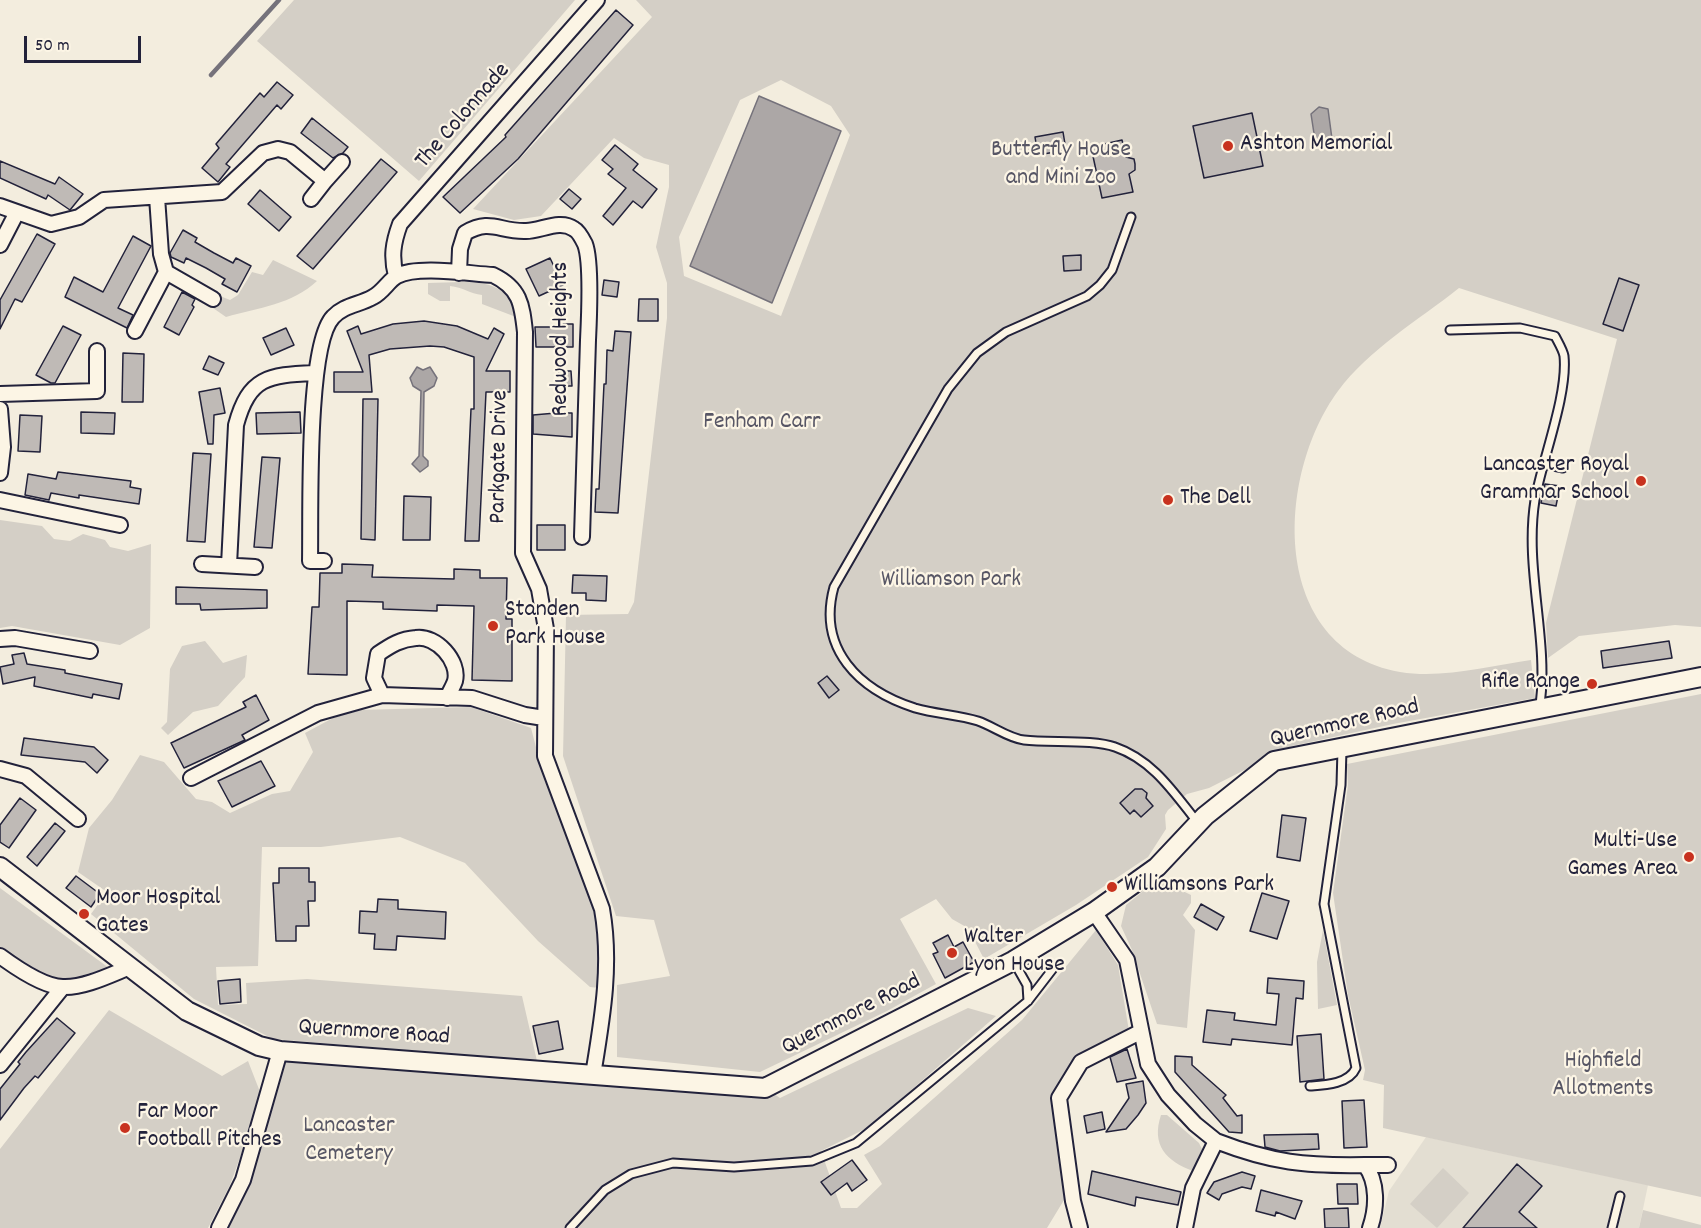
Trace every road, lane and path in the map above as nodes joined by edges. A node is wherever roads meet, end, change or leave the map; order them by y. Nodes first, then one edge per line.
1 (597, 0) edge
2 (342, 162) dead end
3 (325, 181) junction
4 (157, 197) junction
5 (311, 199) dead end
6 (0, 206) edge
7 (16, 214) junction
8 (1131, 217) dead end
9 (0, 245) edge
10 (166, 272) junction
11 (459, 273) junction
12 (396, 276) junction
13 (213, 299) dead end
14 (1450, 330) dead end
15 (135, 331) dead end
16 (98, 351) dead end
17 (315, 373) junction
18 (0, 394) edge
19 (0, 409) edge
20 (1544, 464) junction
21 (1563, 468) dead end
22 (0, 473) edge
23 (0, 500) edge
24 (120, 525) dead end
25 (582, 537) dead end
26 (324, 561) dead end
27 (202, 564) dead end
28 (229, 565) junction
29 (255, 567) dead end
30 (0, 639) edge
31 (90, 651) dead end
32 (1701, 677) edge
33 (382, 695) junction
34 (447, 698) junction
35 (1540, 708) junction
36 (544, 718) junction
37 (1343, 747) junction
38 (0, 769) edge
39 (191, 778) dead end
40 (78, 819) dead end
41 (1198, 823) junction
42 (0, 867) edge
43 (1094, 912) junction
44 (0, 956) edge
45 (1013, 961) junction
46 (1055, 966) dead end
47 (130, 968) junction
48 (62, 988) junction
49 (1028, 1001) junction
50 (1140, 1032) junction
51 (280, 1051) junction
52 (0, 1065) edge
53 (593, 1075) junction
54 (1310, 1086) dead end
55 (1216, 1141) junction
56 (1365, 1165) junction
57 (1388, 1165) dead end
58 (1620, 1196) dead end
59 (219, 1228) edge
60 (570, 1228) edge
61 (1080, 1228) edge
62 (1185, 1228) edge
63 (1370, 1228) edge
64 (1612, 1228) edge

1 - 12 street, The Colonnade
2 - 3 street
3 - 4 street
3 - 5 street
4 - 7 street
4 - 10 street
6 - 7 street
7 - 9 street
8 - 41 lane
10 - 13 street
10 - 15 street
11 - 12 street, Parkgate Drive
11 - 25 street, Redwood Heights
11 - 36 street, Parkgate Drive
12 - 17 street
14 - 20 lane
16 - 18 street
17 - 26 street
17 - 28 street
19 - 22 street
20 - 21 lane
20 - 35 lane
23 - 24 street
27 - 28 street
28 - 29 street
30 - 31 street
32 - 35 street, Quernmore Road
33 - 34 street
33 - 34 street
33 - 39 street
34 - 36 street
35 - 37 street, Quernmore Road
36 - 53 street, Parkgate Drive
37 - 41 street, Quernmore Road
37 - 54 lane
38 - 40 street
41 - 43 street, Quernmore Road
42 - 47 street, Quernmore Road
43 - 45 street, Quernmore Road
43 - 50 street
44 - 48 street
45 - 49 lane
45 - 53 street, Quernmore Road
46 - 49 lane
47 - 48 street
47 - 51 street, Quernmore Road
48 - 52 street
49 - 60 lane
50 - 55 street
50 - 61 street
51 - 53 street, Quernmore Road
51 - 59 street
55 - 56 street
55 - 62 street
56 - 57 street
56 - 63 street
58 - 64 lane

